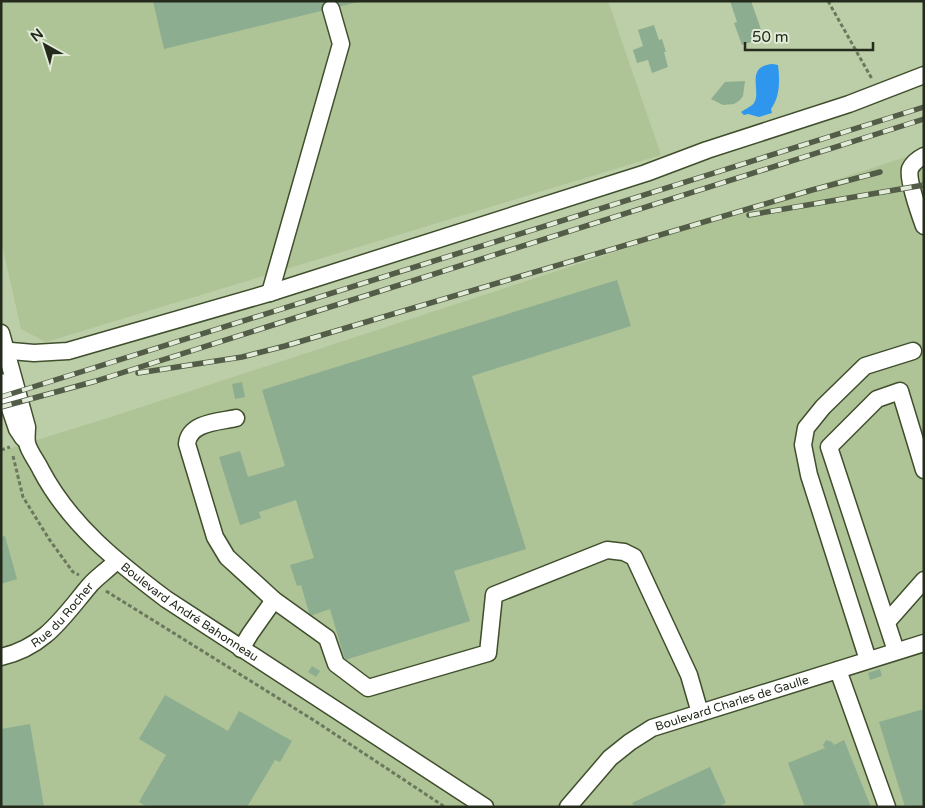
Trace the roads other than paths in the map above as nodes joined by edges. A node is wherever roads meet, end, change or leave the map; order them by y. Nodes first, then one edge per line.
1 (331, 9) dead end
2 (924, 75) edge
3 (924, 156) edge
4 (924, 226) edge
5 (270, 293) junction
6 (1, 333) edge
7 (913, 351) dead end
8 (4, 352) edge
9 (1, 382) edge
10 (236, 418) dead end
11 (19, 444) junction
12 (924, 470) edge
13 (116, 560) junction
14 (924, 580) edge
15 (274, 600) junction
16 (887, 622) junction
17 (924, 643) edge
18 (241, 649) junction
19 (896, 652) junction
20 (1, 657) edge
21 (868, 660) junction
22 (838, 670) junction
23 (700, 713) junction
24 (485, 807) edge
25 (568, 807) edge
26 (887, 807) edge

1 - 5 street
2 - 5 street
3 - 4 street
5 - 8 street
6 - 8 street, Boulevard André Bahonneau
7 - 21 street
8 - 11 street, Boulevard André Bahonneau
9 - 11 street
10 - 15 street
11 - 13 street, Boulevard André Bahonneau
12 - 16 street
13 - 18 street, Boulevard André Bahonneau
13 - 20 street, Rue du Rocher
14 - 16 street
15 - 18 street
15 - 23 street
16 - 19 street
17 - 19 street, Boulevard Charles de Gaulle
18 - 24 street, Boulevard André Bahonneau
19 - 21 street, Boulevard Charles de Gaulle
21 - 22 street, Boulevard Charles de Gaulle
22 - 23 street, Boulevard Charles de Gaulle
22 - 26 street
23 - 25 street, Boulevard Charles de Gaulle

